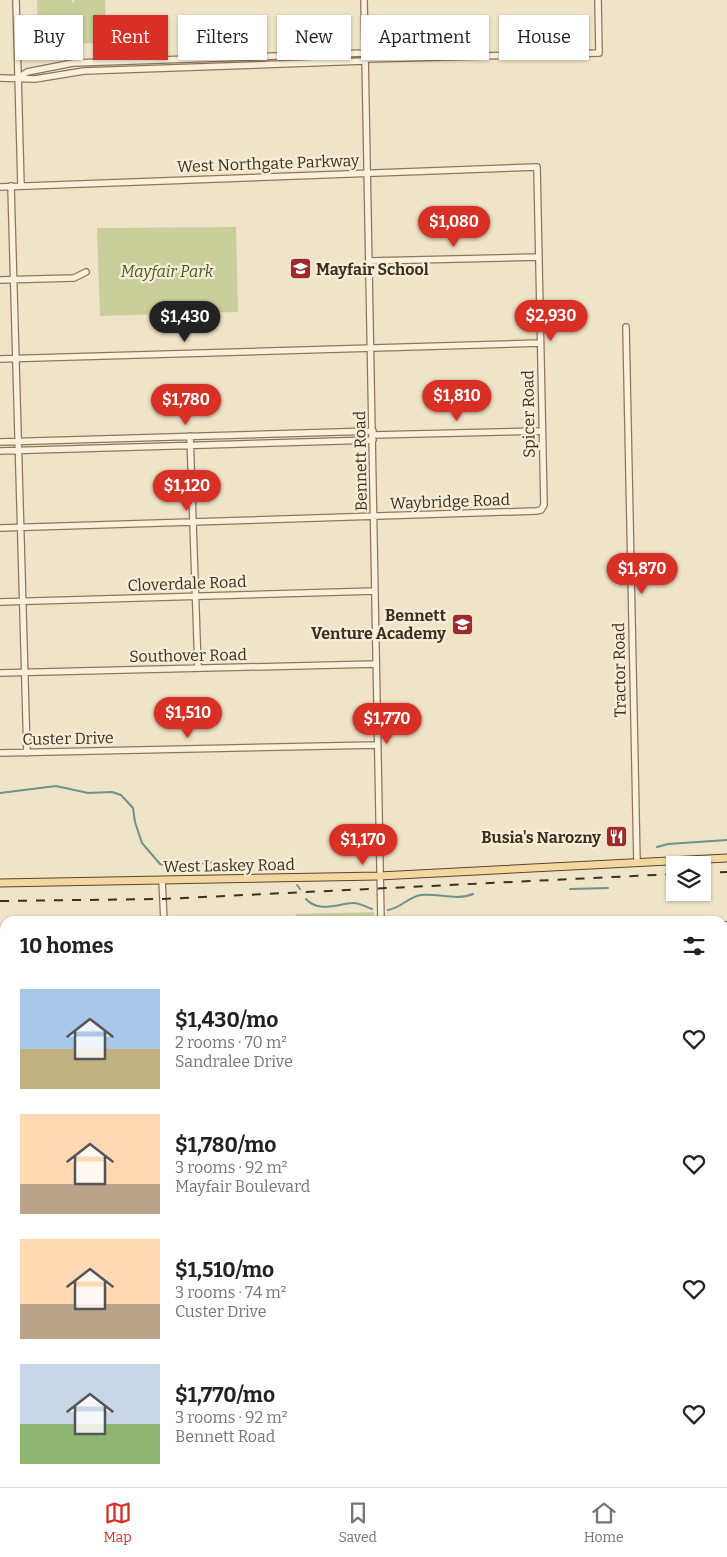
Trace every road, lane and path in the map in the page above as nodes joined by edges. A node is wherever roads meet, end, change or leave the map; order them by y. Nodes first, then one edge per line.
1 (16, 0) edge
2 (364, 0) edge
3 (598, 0) edge
4 (364, 15) edge
5 (489, 55) edge
6 (361, 58) edge
7 (178, 59) edge
8 (246, 60) edge
9 (278, 60) edge
10 (365, 60) edge
11 (121, 61) junction
12 (278, 64) junction
13 (246, 65) junction
14 (121, 69) junction
15 (0, 78) edge
16 (18, 78) junction
17 (537, 168) joint
18 (368, 173) junction
19 (11, 186) junction
20 (21, 186) junction
21 (0, 187) edge
22 (539, 257) junction
23 (370, 261) junction
24 (86, 272) dead end
25 (0, 280) edge
26 (14, 280) junction
27 (626, 327) dead end
28 (540, 343) junction
29 (372, 348) junction
30 (16, 358) junction
31 (0, 359) edge
32 (542, 430) junction
33 (373, 435) junction
34 (190, 436) junction
35 (18, 441) junction
36 (0, 442) edge
37 (191, 445) junction
38 (0, 451) edge
39 (19, 451) junction
40 (541, 510) joint
41 (374, 517) junction
42 (193, 522) junction
43 (21, 527) junction
44 (0, 528) edge
45 (375, 591) junction
46 (195, 596) junction
47 (23, 601) junction
48 (0, 602) edge
49 (376, 664) junction
50 (198, 668) junction
51 (0, 673) edge
52 (25, 673) junction
53 (377, 745) junction
54 (0, 753) edge
55 (27, 753) junction
56 (727, 858) edge
57 (637, 863) junction
58 (379, 876) junction
59 (162, 880) junction
60 (0, 883) edge
61 (164, 916) edge
62 (381, 916) edge
63 (388, 1487) edge
64 (397, 1487) edge

1 - 16 street
2 - 4 street, Bennett Road
3 - 5 street
6 - 12 street
7 - 11 street
8 - 13 street
9 - 12 street
10 - 18 street, Bennett Road
11 - 14 street
11 - 16 street
12 - 13 street
13 - 14 street
14 - 16 street
15 - 16 street
16 - 20 street
17 - 18 street, West Northgate Parkway
17 - 22 street, Spicer Road
18 - 20 street, West Northgate Parkway
18 - 23 street, Bennett Road
19 - 20 street, West Northgate Parkway
19 - 21 street, West Northgate Parkway
19 - 26 street
22 - 23 street
22 - 28 street, Spicer Road
23 - 29 street, Bennett Road
24 - 26 street
25 - 26 street
26 - 30 street
27 - 57 street, Tractor Road
28 - 29 street
28 - 32 street, Spicer Road
29 - 30 street
29 - 33 street, Bennett Road
30 - 31 street
30 - 35 street
32 - 33 street
32 - 40 street, Spicer Road
33 - 34 street
33 - 37 street
33 - 41 street, Bennett Road
34 - 35 street
34 - 37 street
35 - 36 street
35 - 39 street
37 - 39 street
37 - 42 street
38 - 39 street
39 - 43 street
40 - 41 street, Waybridge Road
41 - 42 street, Waybridge Road
41 - 45 street, Bennett Road
42 - 43 street, Waybridge Road
42 - 46 street
43 - 44 street, Waybridge Road
43 - 47 street
45 - 46 street, Cloverdale Road
45 - 49 street, Bennett Road
46 - 47 street, Cloverdale Road
46 - 50 street
47 - 48 street, Cloverdale Road
47 - 52 street
49 - 50 street, Southover Road
49 - 53 street, Bennett Road
50 - 52 street, Southover Road
51 - 52 street, Southover Road
52 - 55 street
53 - 55 street, Custer Drive
53 - 58 street, Bennett Road
54 - 55 street, Custer Drive
56 - 57 main road, West Laskey Road
57 - 58 main road, West Laskey Road
58 - 59 main road, West Laskey Road
58 - 62 street, Bennett Road
59 - 60 main road, West Laskey Road
59 - 61 street
63 - 64 street

